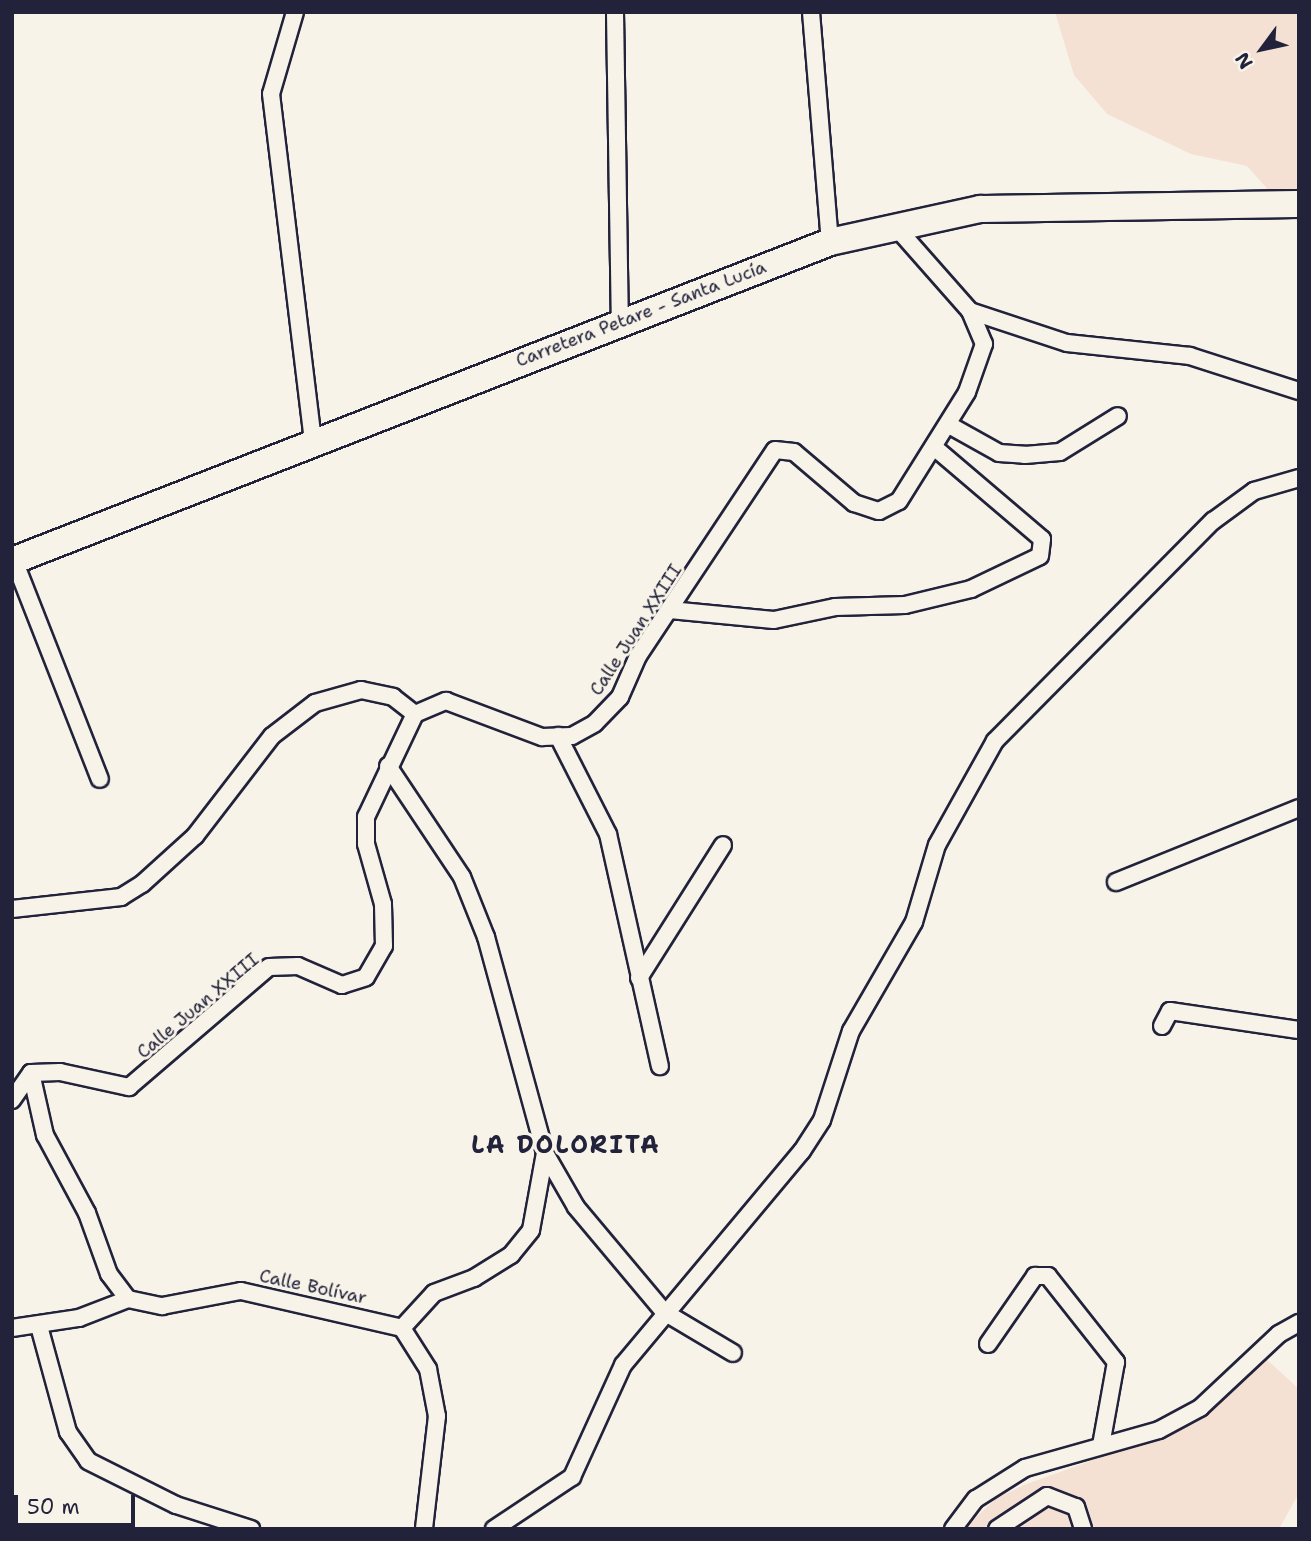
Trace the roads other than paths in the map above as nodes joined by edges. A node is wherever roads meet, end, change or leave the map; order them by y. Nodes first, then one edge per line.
1 (295, 12) edge
2 (615, 12) edge
3 (811, 12) edge
4 (1299, 204) edge
5 (897, 227) junction
6 (830, 242) junction
7 (970, 311) junction
8 (620, 323) junction
9 (1299, 391) edge
10 (1118, 416) dead end
11 (949, 425) junction
12 (313, 440) junction
13 (935, 448) junction
14 (1299, 478) edge
15 (13, 561) edge
16 (670, 610) junction
17 (415, 714) junction
18 (558, 736) junction
19 (388, 766) junction
20 (100, 779) dead end
21 (1299, 808) edge
22 (723, 845) dead end
23 (1116, 882) dead end
24 (12, 909) edge
25 (639, 978) junction
26 (1162, 1026) dead end
27 (1299, 1030) edge
28 (660, 1066) dead end
29 (31, 1073) junction
30 (12, 1100) edge
31 (545, 1153) junction
32 (128, 1299) junction
33 (664, 1312) junction
34 (1299, 1324) edge
35 (38, 1326) junction
36 (12, 1328) edge
37 (402, 1328) junction
38 (988, 1344) dead end
39 (733, 1353) dead end
40 (1101, 1445) junction
41 (430, 1527) edge
42 (251, 1529) edge
43 (494, 1529) edge
44 (953, 1529) edge
45 (997, 1529) edge
46 (1083, 1529) edge

1 - 12 street
2 - 8 street
3 - 6 street
4 - 5 main road, Carretera Petare - Santa Lucía
5 - 6 main road, Carretera Petare - Santa Lucía
5 - 7 street, Calle Juan XXIII
6 - 8 main road, Carretera Petare - Santa Lucía
7 - 9 street
7 - 11 street, Calle Juan XXIII
8 - 12 main road, Carretera Petare - Santa Lucía
10 - 11 street
11 - 13 street, Calle Juan XXIII
12 - 15 main road, Carretera Petare - Santa Lucía
13 - 16 street, Calle Juan XXIII
13 - 16 street
14 - 33 street
15 - 20 street
16 - 18 street, Calle Juan XXIII
17 - 18 street, Calle Juan XXIII
17 - 19 street, Calle Juan XXIII
17 - 24 street
18 - 25 street
19 - 29 street, Calle Juan XXIII
19 - 31 street
21 - 23 street
22 - 25 street
25 - 28 street
26 - 27 street
29 - 30 street
29 - 32 street
31 - 33 street
31 - 37 street
32 - 35 street
32 - 37 street, Calle Bolívar
33 - 39 street
33 - 43 street
34 - 40 street
35 - 36 street
35 - 42 street
37 - 41 street
38 - 40 street
40 - 44 street
45 - 46 street

